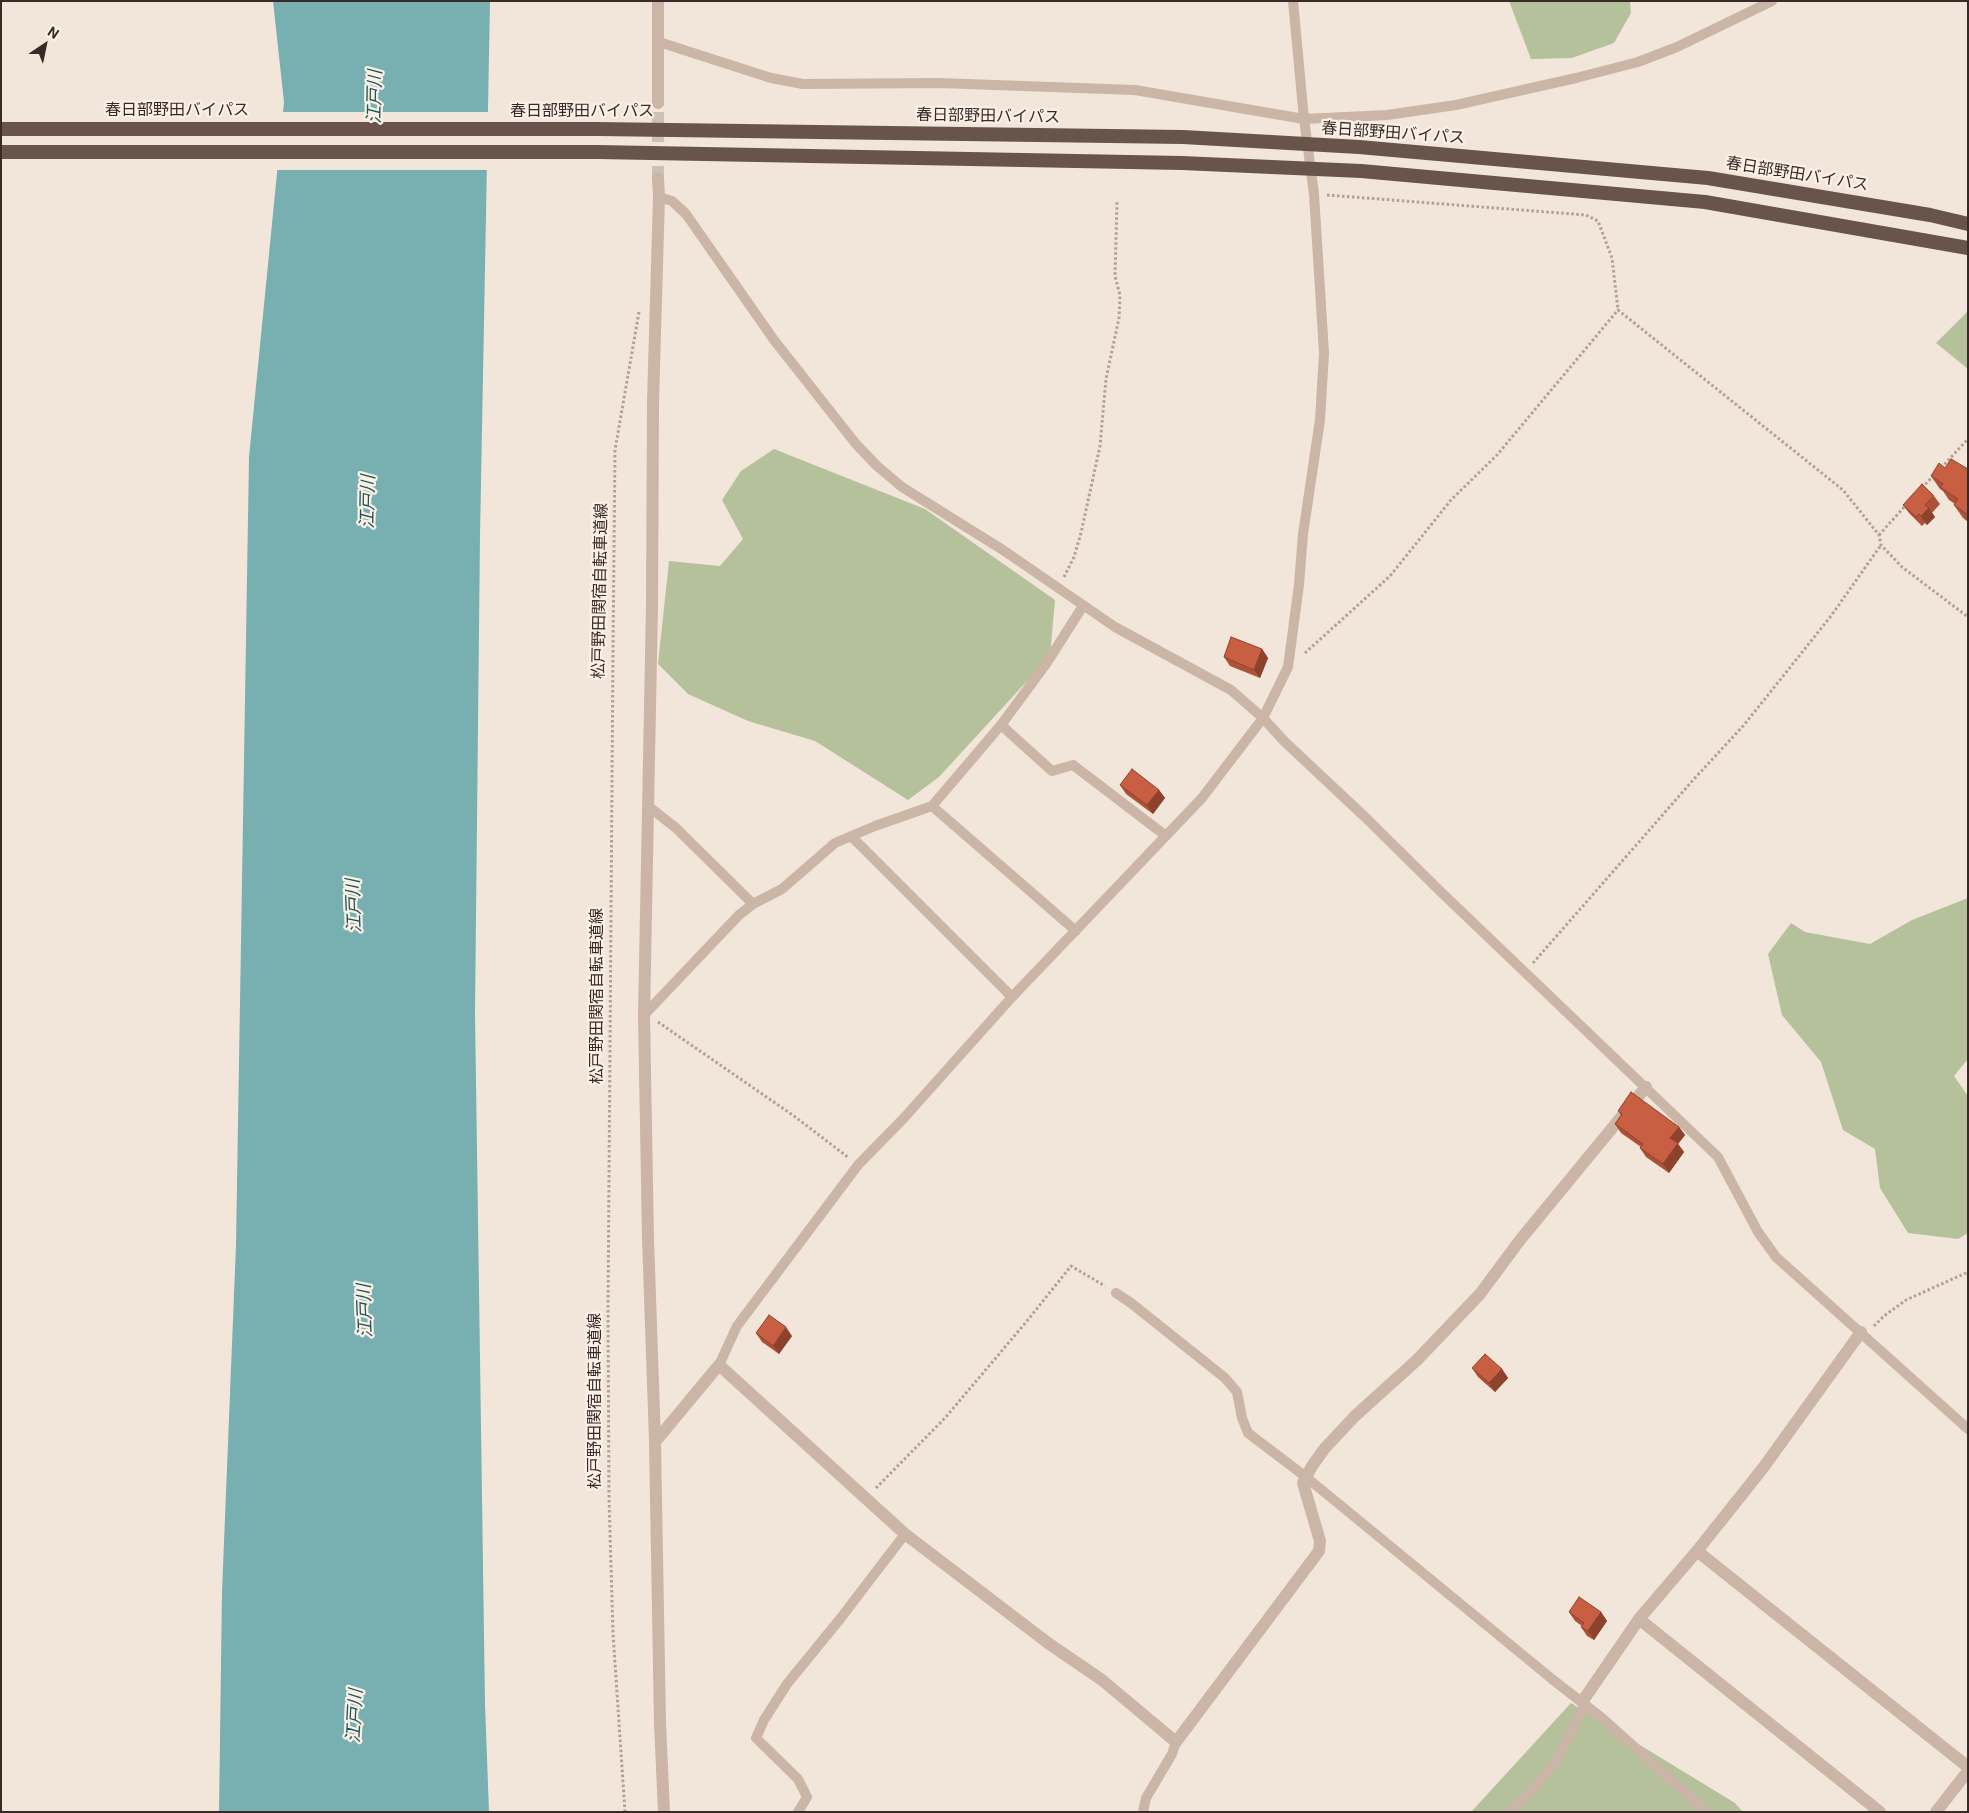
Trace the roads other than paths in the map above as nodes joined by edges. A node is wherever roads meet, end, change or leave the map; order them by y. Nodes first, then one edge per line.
1 (658, 1) edge
2 (1293, 1) edge
3 (1772, 1) edge
4 (659, 42) junction
5 (658, 103) tunnel mouth
6 (1304, 119) junction
7 (1, 129) edge
8 (1307, 145) junction
9 (1, 152) edge
10 (1311, 170) junction
11 (658, 178) tunnel mouth
12 (659, 197) junction
13 (1968, 224) edge
14 (1968, 248) edge
15 (1083, 606) junction
16 (1263, 718) junction
17 (1001, 725) junction
18 (648, 806) junction
19 (932, 806) junction
20 (850, 836) junction
21 (1166, 836) junction
22 (753, 904) junction
23 (1076, 932) junction
24 (1012, 998) junction
25 (645, 1014) junction
26 (1646, 1087) junction
27 (1116, 1293) road end
28 (1863, 1334) junction
29 (719, 1365) junction
30 (1968, 1429) edge
31 (655, 1442) junction
32 (1306, 1477) junction
33 (905, 1534) junction
34 (1697, 1551) junction
35 (1638, 1619) junction
36 (1584, 1704) junction
37 (1176, 1742) junction
38 (1968, 1767) edge
39 (1968, 1771) edge
40 (664, 1812) edge
41 (799, 1812) edge
42 (1143, 1812) edge
43 (1509, 1812) edge
44 (1707, 1812) edge
45 (1880, 1812) edge
46 (1936, 1812) edge

1 - 4 street
2 - 6 lane
3 - 6 lane
4 - 5 street
4 - 6 lane
6 - 8 lane
7 - 8 highway, 春日部野田バイパス
8 - 10 lane
8 - 13 highway, 春日部野田バイパス
9 - 10 highway
10 - 14 highway
10 - 16 lane
11 - 12 street
12 - 15 lane
12 - 18 street
15 - 16 lane
15 - 17 lane
16 - 21 lane
16 - 26 lane
17 - 19 lane
17 - 21 lane
18 - 22 lane
18 - 25 street
19 - 20 lane
19 - 23 lane
20 - 22 lane
20 - 24 lane
21 - 23 lane
22 - 25 lane
23 - 24 lane
24 - 29 lane
25 - 31 street
26 - 28 lane
26 - 32 street
27 - 32 lane
28 - 30 lane
28 - 34 street
29 - 31 street
29 - 33 street
31 - 40 street
32 - 36 lane
32 - 37 street
33 - 37 street
33 - 41 lane
34 - 35 street
34 - 38 street
35 - 36 street
35 - 45 street
36 - 43 lane
36 - 44 lane
37 - 42 lane
39 - 46 street

